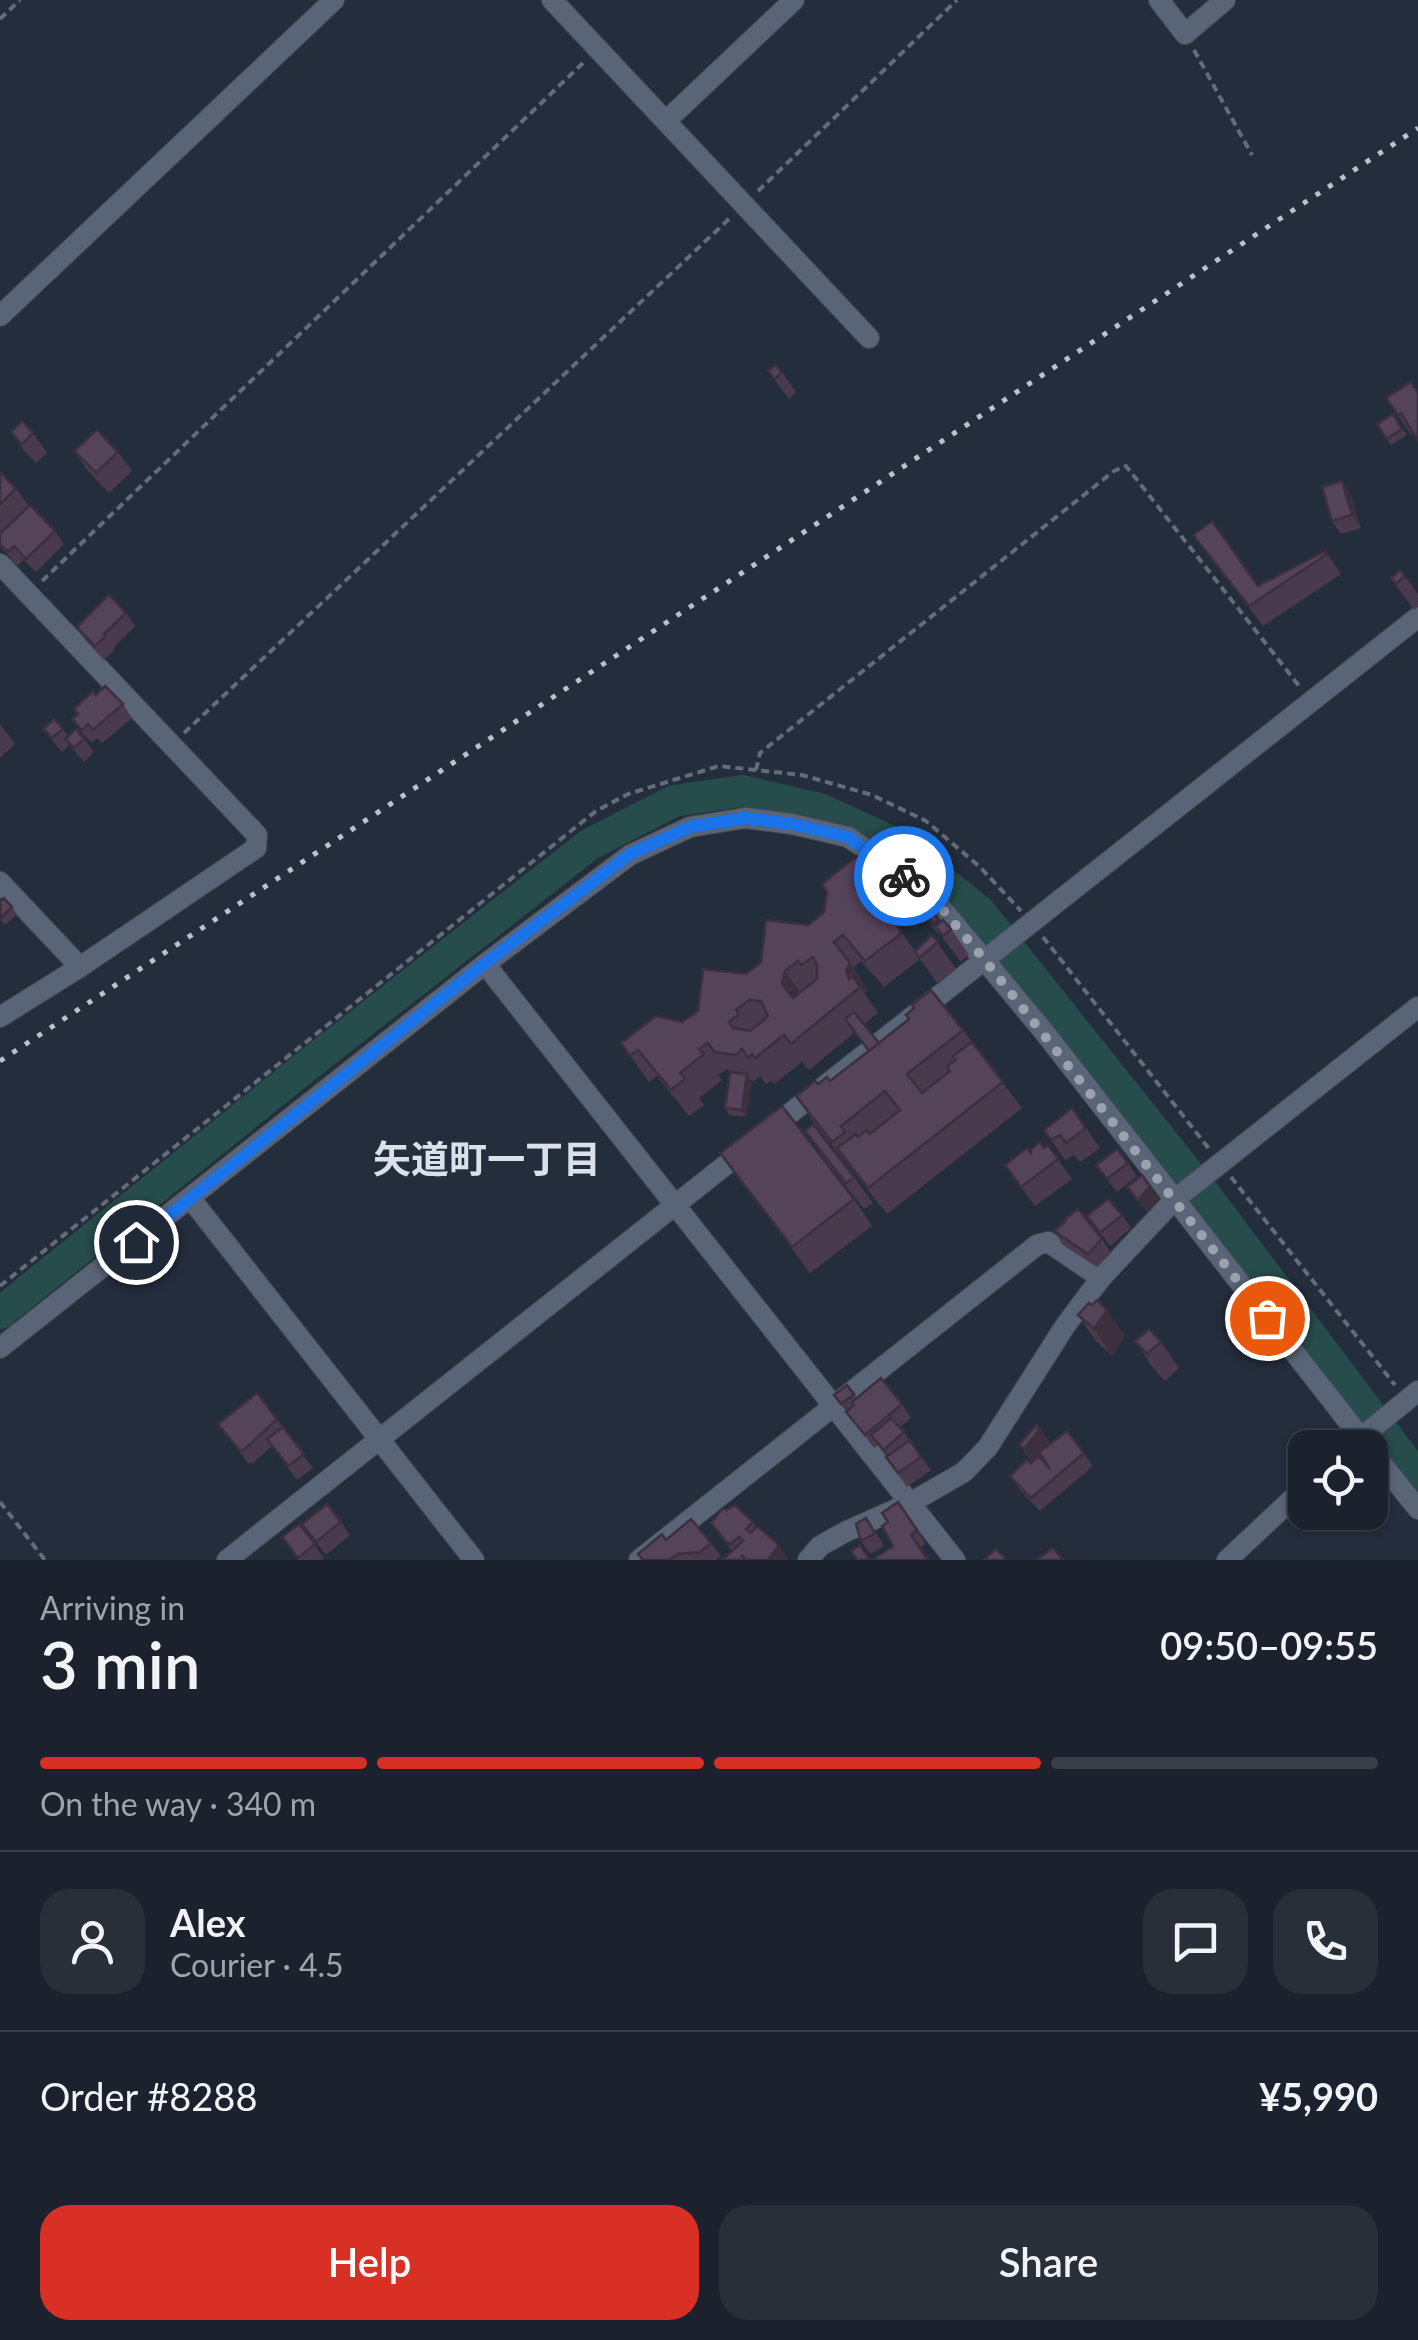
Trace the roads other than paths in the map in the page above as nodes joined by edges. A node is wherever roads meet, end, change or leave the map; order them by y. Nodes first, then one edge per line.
1 (334, 0) edge
2 (552, 0) edge
3 (794, 0) edge
4 (1159, 0) edge
5 (1225, 0) edge
6 (667, 120) junction
7 (0, 316) edge
8 (870, 338) dead end
9 (0, 564) edge
10 (1418, 617) edge
11 (0, 882) edge
12 (988, 956) junction
13 (484, 964) junction
14 (80, 967) junction
15 (1418, 1007) edge
16 (0, 1018) edge
17 (1177, 1197) junction
18 (190, 1199) junction
19 (676, 1204) junction
20 (1101, 1278) junction
21 (0, 1348) edge
22 (1410, 1397) edge
23 (834, 1406) junction
24 (1354, 1430) edge
25 (1376, 1430) edge
26 (380, 1438) junction
27 (1388, 1472) edge
28 (910, 1503) junction
29 (1288, 1503) edge
30 (1418, 1509) edge
31 (227, 1560) edge
32 (474, 1560) edge
33 (639, 1560) edge
34 (808, 1560) edge
35 (955, 1560) edge
36 (1228, 1560) edge

1 - 7 street
2 - 6 street
3 - 6 street
4 - 5 street
6 - 8 street
9 - 14 street
10 - 12 street
11 - 14 street
12 - 13 street
12 - 17 street
12 - 19 street
13 - 18 street
13 - 19 street
14 - 16 street
15 - 17 street
17 - 20 street
17 - 24 street
18 - 21 street
18 - 26 street
19 - 23 street
19 - 26 street
20 - 23 street
20 - 28 street
22 - 25 street
23 - 28 street
23 - 33 street
26 - 31 street
26 - 32 street
27 - 30 street
28 - 34 street
28 - 35 street
29 - 36 street

